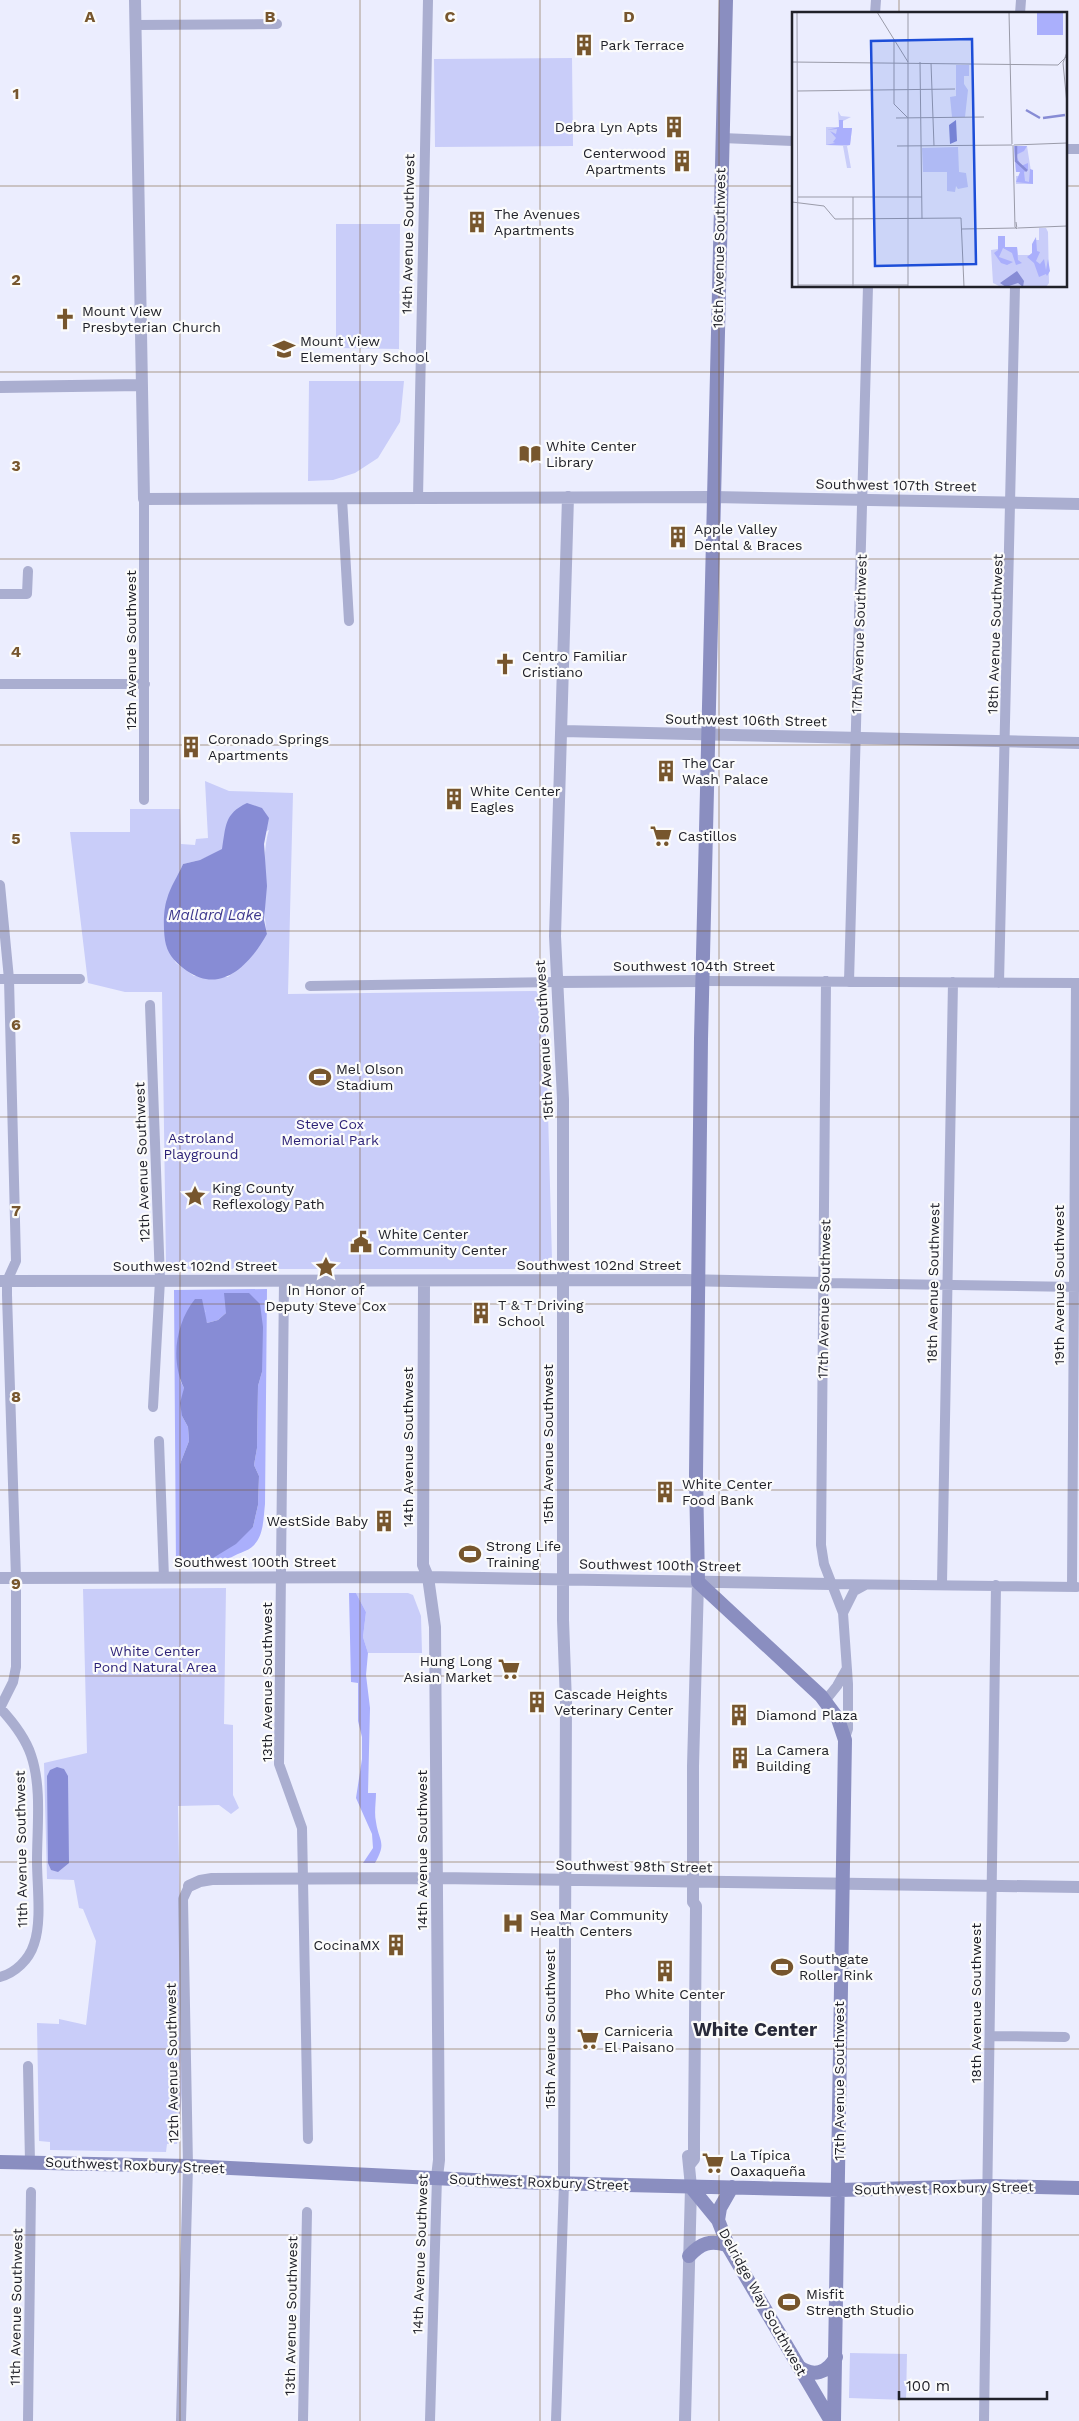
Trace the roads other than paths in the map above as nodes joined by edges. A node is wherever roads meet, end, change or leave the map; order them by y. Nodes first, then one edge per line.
1 (135, 0) edge
2 (428, 0) edge
3 (726, 0) edge
4 (277, 24) dead end
5 (135, 25) junction
6 (722, 138) junction
7 (792, 141) edge
8 (1066, 149) edge
9 (1079, 150) edge
10 (868, 288) edge
11 (1016, 288) edge
12 (142, 386) junction
13 (0, 388) edge
14 (568, 497) junction
15 (713, 497) junction
16 (342, 498) junction
17 (418, 498) junction
18 (144, 499) junction
19 (863, 500) junction
20 (1012, 503) junction
21 (1079, 504) edge
22 (28, 571) dead end
23 (0, 594) edge
24 (349, 621) dead end
25 (0, 684) edge
26 (145, 684) junction
27 (562, 731) junction
28 (708, 734) junction
29 (855, 738) junction
30 (1005, 741) junction
31 (1079, 743) edge
32 (144, 800) dead end
33 (0, 885) edge
34 (4, 979) edge
35 (80, 979) dead end
36 (703, 981) junction
37 (826, 981) junction
38 (556, 982) junction
39 (849, 982) junction
40 (952, 982) junction
41 (999, 983) junction
42 (1077, 983) edge
43 (310, 986) dead end
44 (150, 1006) dead end
45 (160, 1280) junction
46 (284, 1280) junction
47 (698, 1280) junction
48 (4, 1281) edge
49 (424, 1281) junction
50 (563, 1281) junction
51 (825, 1282) junction
52 (946, 1284) junction
53 (1076, 1287) edge
54 (153, 1407) dead end
55 (159, 1441) dead end
56 (281, 1577) junction
57 (428, 1577) junction
58 (0, 1578) edge
59 (16, 1578) junction
60 (164, 1578) junction
61 (563, 1579) junction
62 (698, 1582) junction
63 (831, 1584) junction
64 (865, 1584) junction
65 (942, 1584) junction
66 (996, 1585) junction
67 (1076, 1587) edge
68 (843, 1613) junction
69 (846, 1670) junction
70 (825, 1701) junction
71 (0, 1708) edge
72 (844, 1740) junction
73 (302, 1878) junction
74 (437, 1878) junction
75 (565, 1880) junction
76 (694, 1881) junction
77 (841, 1884) junction
78 (189, 1886) joint
79 (991, 1886) junction
80 (1079, 1887) edge
81 (0, 1977) edge
82 (990, 2036) junction
83 (1065, 2037) dead end
84 (28, 2066) dead end
85 (308, 2139) dead end
86 (0, 2162) edge
87 (30, 2162) junction
88 (188, 2166) junction
89 (437, 2177) junction
90 (564, 2184) junction
91 (690, 2186) junction
92 (989, 2186) junction
93 (732, 2187) junction
94 (1079, 2188) edge
95 (839, 2190) junction
96 (31, 2192) dead end
97 (307, 2212) dead end
98 (718, 2220) junction
99 (727, 2245) junction
100 (689, 2256) junction
101 (836, 2357) junction
102 (798, 2366) junction
103 (28, 2421) edge
104 (181, 2421) edge
105 (303, 2421) edge
106 (430, 2421) edge
107 (556, 2421) edge
108 (684, 2421) edge
109 (833, 2421) edge
110 (984, 2421) edge

1 - 5 street
2 - 17 street, 14th Avenue Southwest
3 - 6 main road, 16th Avenue Southwest
4 - 5 street
5 - 12 street
6 - 7 street
6 - 15 main road, 16th Avenue Southwest
8 - 9 street
10 - 19 street, 17th Avenue Southwest
11 - 20 street, 18th Avenue Southwest
12 - 13 street
12 - 18 street
14 - 15 street, Southwest 107th Street
14 - 17 street, Southwest 107th Street
14 - 27 street, 15th Avenue Southwest
15 - 19 street, Southwest 107th Street
15 - 28 main road, 16th Avenue Southwest
16 - 17 street, Southwest 107th Street
16 - 18 street, Southwest 107th Street
16 - 24 street
18 - 26 street, 12th Avenue Southwest
19 - 20 street, Southwest 107th Street
19 - 29 street, 17th Avenue Southwest
20 - 21 street, Southwest 107th Street
20 - 30 street, 18th Avenue Southwest
22 - 23 street
25 - 26 street
26 - 32 street, 12th Avenue Southwest
27 - 28 street, Southwest 106th Street
27 - 38 street, 15th Avenue Southwest
28 - 29 street, Southwest 106th Street
28 - 36 main road, 16th Avenue Southwest
29 - 30 street, Southwest 106th Street
29 - 39 street, 17th Avenue Southwest
30 - 31 street, Southwest 106th Street
30 - 41 street, 18th Avenue Southwest
33 - 34 street
34 - 35 street
34 - 48 street
36 - 37 street, Southwest 104th Street
36 - 38 street, Southwest 104th Street
36 - 47 main road, 16th Avenue Southwest
37 - 39 street, Southwest 104th Street
37 - 51 street, 17th Avenue Southwest
38 - 43 street, Southwest 104th Street
38 - 50 street, 15th Avenue Southwest
39 - 40 street, Southwest 104th Street
40 - 41 street, Southwest 104th Street
40 - 52 street, 18th Avenue Southwest
41 - 42 street, Southwest 104th Street
42 - 53 street, 19th Avenue Southwest
44 - 45 street, 12th Avenue Southwest
45 - 46 street, Southwest 102nd Street
45 - 48 street, Southwest 102nd Street
45 - 54 street, 12th Avenue Southwest
46 - 49 street, Southwest 102nd Street
46 - 56 street, 13th Avenue Southwest
47 - 50 street, Southwest 102nd Street
47 - 51 street, Southwest 102nd Street
47 - 62 main road, 16th Avenue Southwest
48 - 59 street
49 - 50 street, Southwest 102nd Street
49 - 57 street, 14th Avenue Southwest
50 - 61 street, 15th Avenue Southwest
51 - 52 street, Southwest 102nd Street
51 - 63 street, 17th Avenue Southwest
52 - 53 street, Southwest 102nd Street
52 - 65 street, 18th Avenue Southwest
53 - 67 street, 19th Avenue Southwest
55 - 60 street
56 - 57 street, Southwest 100th Street
56 - 60 street, Southwest 100th Street
56 - 73 street, 13th Avenue Southwest
57 - 61 street, Southwest 100th Street
57 - 74 street, 14th Avenue Southwest
58 - 59 street, Southwest 100th Street
59 - 60 street, Southwest 100th Street
59 - 71 street
61 - 62 street, Southwest 100th Street
61 - 75 street, 15th Avenue Southwest
62 - 63 street, Southwest 100th Street
62 - 70 main road, 17th Avenue Southwest
62 - 76 street
63 - 64 street, Southwest 100th Street
63 - 68 street, 17th Avenue Southwest
64 - 65 street, Southwest 100th Street
64 - 68 street
65 - 66 street, Southwest 100th Street
66 - 67 street, Southwest 100th Street
66 - 79 street, 18th Avenue Southwest
68 - 69 street, 17th Avenue Southwest
69 - 70 street
69 - 72 street, 17th Avenue Southwest
70 - 72 main road, 17th Avenue Southwest
71 - 81 street, 11th Avenue Southwest
72 - 77 main road, 17th Avenue Southwest
73 - 74 street, Southwest 98th Street
73 - 78 street, Southwest 98th Street
73 - 85 street, 13th Avenue Southwest
74 - 75 street, Southwest 98th Street
74 - 89 street, 14th Avenue Southwest
75 - 76 street, Southwest 98th Street
75 - 90 street, 15th Avenue Southwest
76 - 77 street, Southwest 98th Street
76 - 91 street
77 - 79 street, Southwest 98th Street
77 - 95 main road, 17th Avenue Southwest
78 - 88 street, 12th Avenue Southwest
79 - 80 street, Southwest 98th Street
79 - 82 street, 18th Avenue Southwest
82 - 83 street
82 - 92 street, 18th Avenue Southwest
84 - 87 street
86 - 87 main road, Southwest Roxbury Street
87 - 88 main road, Southwest Roxbury Street
88 - 89 main road, Southwest Roxbury Street
88 - 104 street, 12th Avenue Southwest
89 - 90 main road, Southwest Roxbury Street
89 - 106 street, 14th Avenue Southwest
90 - 91 main road, Southwest Roxbury Street
90 - 107 street, 15th Avenue Southwest
91 - 93 main road, Southwest Roxbury Street
91 - 98 main road, Delridge Way Southwest
91 - 100 street
92 - 94 main road, Southwest Roxbury Street
92 - 95 main road, Southwest Roxbury Street
92 - 110 street, 18th Avenue Southwest
93 - 95 main road, Southwest Roxbury Street
93 - 98 main road
95 - 101 main road, 17th Avenue Southwest
96 - 103 street, 11th Avenue Southwest
97 - 105 street, 13th Avenue Southwest
98 - 99 main road, Delridge Way Southwest
99 - 100 main road
99 - 102 main road, Delridge Way Southwest
100 - 108 street
101 - 102 main road
101 - 109 main road, 17th Avenue Southwest
102 - 109 main road, Delridge Way Southwest

